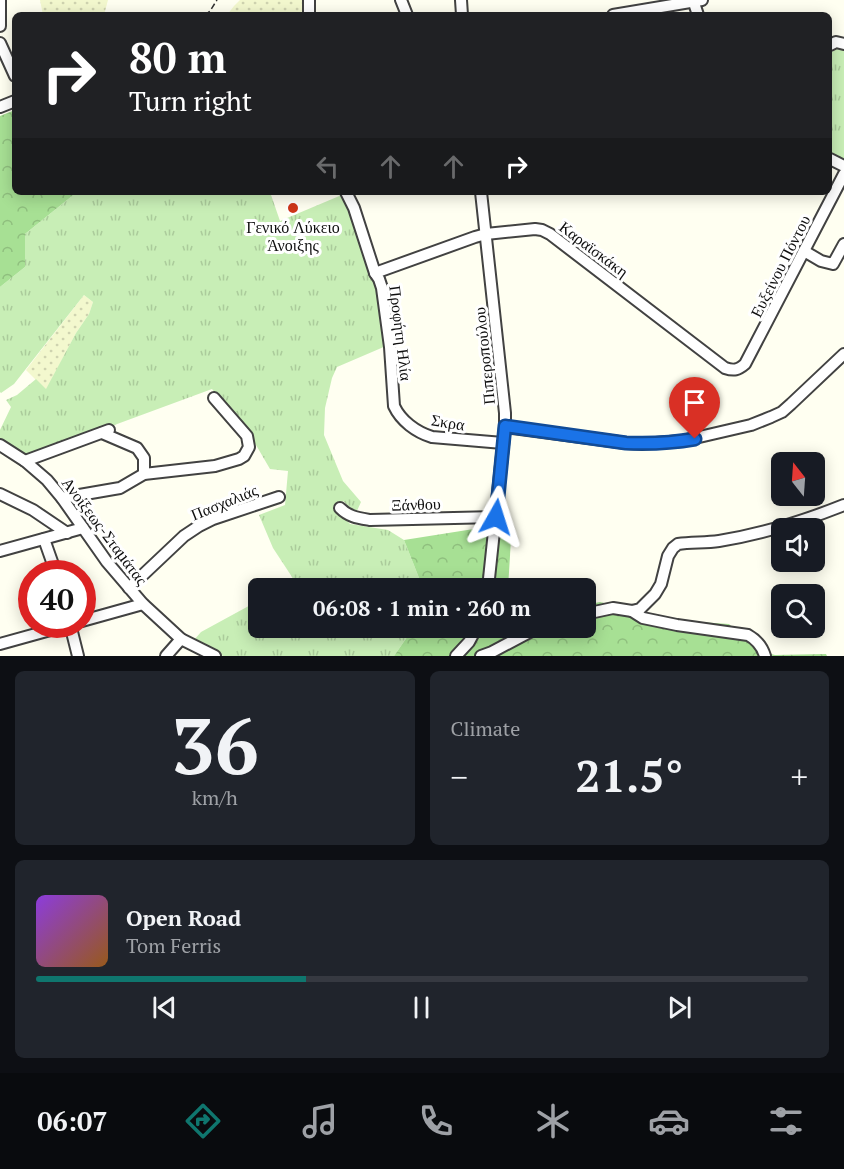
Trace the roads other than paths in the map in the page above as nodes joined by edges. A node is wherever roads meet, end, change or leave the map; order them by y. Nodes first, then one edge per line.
1 (0, 0) edge
2 (696, 0) edge
3 (630, 12) edge
4 (0, 26) edge
5 (0, 43) edge
6 (12, 69) edge
7 (844, 174) edge
8 (348, 195) edge
9 (482, 195) edge
10 (486, 234) junction
11 (844, 244) edge
12 (804, 252) junction
13 (375, 273) junction
14 (844, 354) edge
15 (739, 369) joint
16 (214, 398) dead end
17 (397, 412) joint
18 (505, 426) junction
19 (503, 443) junction
20 (0, 445) edge
21 (25, 461) junction
22 (144, 474) junction
23 (0, 494) edge
24 (279, 497) dead end
25 (62, 498) junction
26 (844, 505) edge
27 (340, 508) dead end
28 (496, 517) junction
29 (83, 528) junction
30 (67, 533) junction
31 (44, 539) junction
32 (0, 551) edge
33 (51, 560) edge
34 (489, 578) edge
35 (129, 588) junction
36 (143, 604) junction
37 (632, 611) junction
38 (596, 612) edge
39 (96, 617) edge
40 (21, 638) edge
41 (74, 638) edge
42 (471, 638) edge
43 (518, 638) edge
44 (0, 644) edge
45 (180, 647) edge
46 (78, 656) edge
47 (166, 656) edge
48 (215, 656) edge
49 (456, 656) edge
50 (481, 656) edge
51 (765, 656) edge

1 - 4 street
2 - 3 street
5 - 6 street
7 - 12 street, Ευξείνου Πόντου
8 - 13 street, Προφήτη Ηλία
9 - 10 street, Πιπεροπούλου
10 - 13 street, Καραϊσκάκη
10 - 15 street, Καραϊσκάκη
10 - 18 street, Πιπεροπούλου
11 - 12 street
12 - 15 street, Ευξείνου Πόντου
13 - 17 street, Προφήτη Ηλία
14 - 18 street
16 - 22 street
17 - 19 street, Σκρα
18 - 19 street, Πιπεροπούλου
19 - 28 street, Πιπεροπούλου
20 - 21 street, Ανοίξεως-Σταμάτας
21 - 22 street
21 - 25 street, Ανοίξεως-Σταμάτας
22 - 25 street
23 - 30 street
24 - 35 street, Πασχαλιάς
25 - 29 street, Ανοίξεως-Σταμάτας
26 - 37 street
27 - 28 street, Ξάνθου
28 - 34 street, Πιπεροπούλου
29 - 30 street
29 - 35 street, Ανοίξεως-Σταμάτας
30 - 31 street
31 - 32 street
31 - 33 street
35 - 36 street, Ανοίξεως-Σταμάτας
36 - 39 street
36 - 45 street, Ανοίξεως-Σταμάτας
37 - 38 street
37 - 51 street
40 - 44 street
41 - 46 street
42 - 49 street
43 - 50 street
45 - 47 street
45 - 48 street, Ανοίξεως-Σταμάτας

